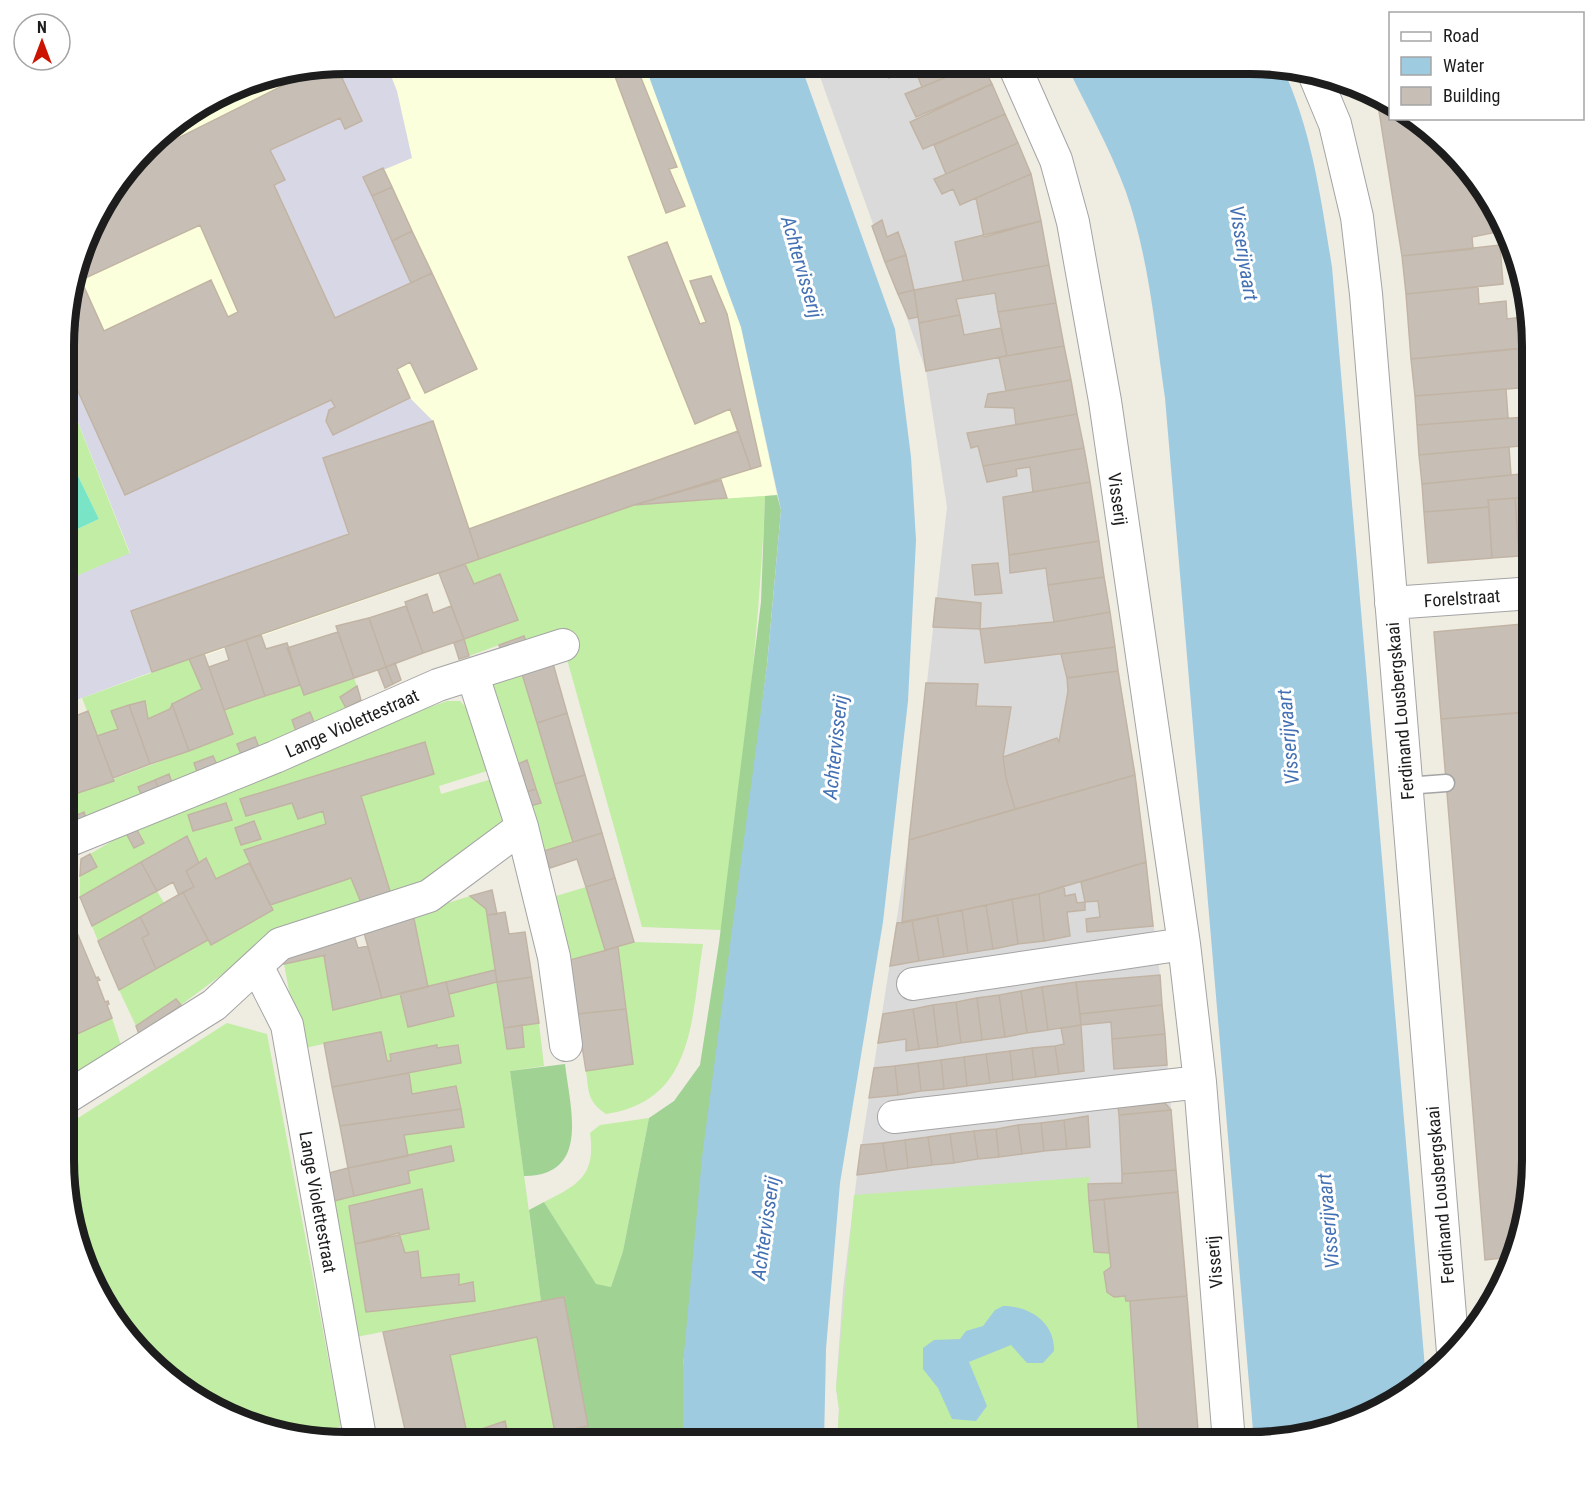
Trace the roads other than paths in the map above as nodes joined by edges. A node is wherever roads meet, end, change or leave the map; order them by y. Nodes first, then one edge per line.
1 (1018, 74) edge
2 (1318, 82) edge
3 (1522, 594) edge
4 (1391, 603) junction
5 (563, 645) dead end
6 (473, 675) junction
7 (1446, 783) dead end
8 (1406, 786) junction
9 (522, 827) junction
10 (74, 838) edge
11 (1184, 944) junction
12 (257, 966) junction
13 (913, 984) dead end
14 (566, 1045) dead end
15 (1200, 1082) junction
16 (74, 1093) edge
17 (894, 1117) dead end
18 (1452, 1343) edge
19 (356, 1432) edge
20 (1228, 1432) edge

1 - 11 street, Visserij
2 - 4 street, Ferdinand Lousbergskaai
3 - 4 street, Forelstraat
4 - 8 street, Ferdinand Lousbergskaai
5 - 6 street, Lange Violettestraat
6 - 9 street
6 - 10 street, Lange Violettestraat
7 - 8 lane
8 - 18 street, Ferdinand Lousbergskaai
9 - 12 street
9 - 14 street
11 - 13 street
11 - 15 street, Visserij
12 - 16 street
12 - 19 street, Lange Violettestraat
15 - 17 street
15 - 20 street, Visserij

